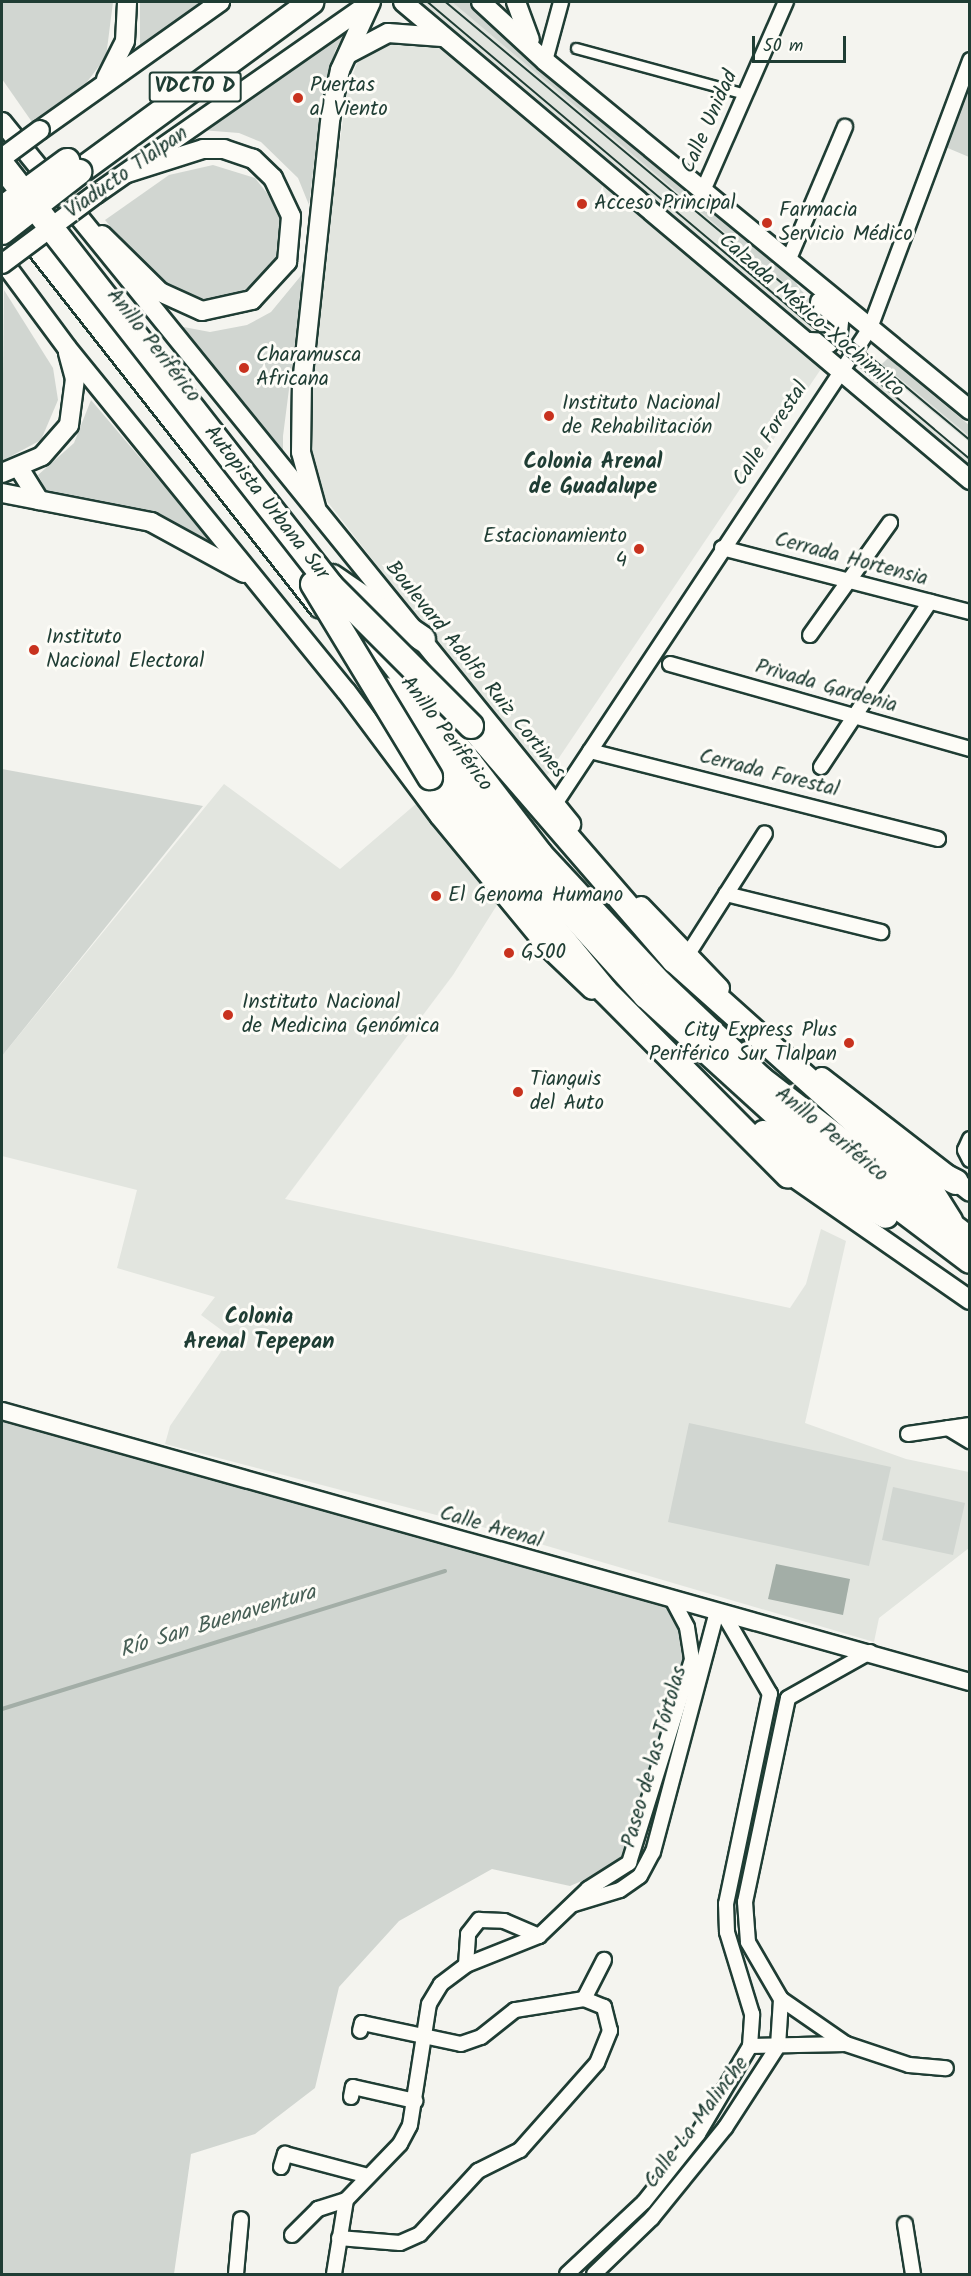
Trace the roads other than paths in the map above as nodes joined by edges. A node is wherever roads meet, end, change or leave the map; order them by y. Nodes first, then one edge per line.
1 (127, 2) edge
2 (220, 2) edge
3 (284, 2) edge
4 (311, 2) edge
5 (371, 2) edge
6 (403, 2) edge
7 (481, 2) edge
8 (516, 2) edge
9 (561, 2) edge
10 (786, 2) edge
11 (447, 38) junction
12 (576, 48) dead end
13 (346, 56) junction
14 (969, 60) edge
15 (545, 61) junction
16 (965, 84) edge
17 (91, 94) junction
18 (746, 94) junction
19 (2, 122) edge
20 (846, 128) dead end
21 (2, 152) edge
22 (2, 158) edge
23 (2, 165) edge
24 (73, 166) junction
25 (127, 173) junction
26 (2, 188) edge
27 (702, 193) junction
28 (2, 200) edge
29 (2, 209) edge
30 (75, 217) junction
31 (2, 232) edge
32 (2, 262) edge
33 (790, 262) junction
34 (870, 328) junction
35 (810, 342) junction
36 (66, 348) junction
37 (840, 367) junction
38 (969, 410) edge
39 (19, 468) junction
40 (2, 473) edge
41 (969, 480) edge
42 (2, 493) edge
43 (39, 500) junction
44 (322, 520) junction
45 (890, 523) dead end
46 (722, 548) junction
47 (846, 580) junction
48 (328, 585) junction
49 (267, 592) junction
50 (930, 602) junction
51 (969, 612) edge
52 (810, 635) dead end
53 (423, 639) junction
54 (670, 664) dead end
55 (852, 717) junction
56 (969, 749) edge
57 (590, 750) junction
58 (821, 767) dead end
59 (555, 804) junction
60 (765, 833) dead end
61 (938, 839) dead end
62 (726, 894) junction
63 (881, 932) dead end
64 (688, 954) junction
65 (721, 1101) junction
66 (848, 1119) junction
67 (969, 1139) edge
68 (969, 1160) edge
69 (788, 1175) junction
70 (962, 1187) edge
71 (951, 1235) edge
72 (969, 1261) edge
73 (969, 1300) edge
74 (2, 1411) edge
75 (969, 1425) edge
76 (948, 1428) junction
77 (908, 1434) dead end
78 (969, 1441) edge
79 (672, 1599) junction
80 (720, 1612) junction
81 (870, 1652) junction
82 (969, 1682) edge
83 (770, 1694) junction
84 (788, 1698) junction
85 (762, 1731) junction
86 (781, 1735) junction
87 (572, 1905) junction
88 (539, 1936) junction
89 (603, 1960) dead end
90 (466, 1965) junction
91 (584, 1999) junction
92 (781, 1999) junction
93 (360, 2031) dead end
94 (423, 2037) junction
95 (846, 2044) junction
96 (750, 2046) junction
97 (778, 2046) junction
98 (946, 2068) dead end
99 (351, 2097) dead end
100 (415, 2101) junction
101 (281, 2167) dead end
102 (368, 2176) junction
103 (346, 2200) junction
104 (241, 2219) dead end
105 (905, 2224) dead end
106 (292, 2235) dead end
107 (339, 2238) junction
108 (236, 2274) edge
109 (334, 2274) edge
110 (567, 2274) edge
111 (594, 2274) edge
112 (913, 2274) edge

1 - 17 main road
2 - 17 main road
3 - 24 highway, Viaducto Tlalpan / VDCTO D
4 - 24 highway, Viaducto Tlalpan / VDCTO D
5 - 13 main road
5 - 25 main road, Viaducto Tlalpan
6 - 11 main road, Calzada México-Xochimilco
7 - 15 main road
8 - 15 main road
9 - 15 street
10 - 18 street, Calle Unidad
11 - 13 main road
11 - 35 main road, Calzada México-Xochimilco
12 - 18 street
13 - 44 main road
14 - 16 street, Calle Forestal
15 - 27 main road, Calzada México-Xochimilco
16 - 34 street, Calle Forestal
17 - 22 main road, bridge
18 - 27 street, Calle Unidad
19 - 30 main road, Boulevard Adolfo Ruiz Cortines
20 - 33 street
21 - 48 highway, Anillo Periférico
23 - 48 highway, Autopista Urbana Sur, bridge
24 - 29 highway, Viaducto Tlalpan / VDCTO D, bridge
24 - 31 highway, Viaducto Tlalpan / VDCTO D, bridge
25 - 30 main road
25 - 32 main road, Viaducto Tlalpan, bridge
26 - 48 highway, Autopista Urbana Sur, bridge
27 - 33 main road, Calzada México-Xochimilco
28 - 71 highway, Anillo Periférico
30 - 44 main road, Boulevard Adolfo Ruiz Cortines
32 - 36 main road
33 - 34 main road, Calzada México-Xochimilco
33 - 35 main road
34 - 37 street, Calle Forestal
34 - 38 main road, Calzada México-Xochimilco
35 - 37 main road, Calzada México-Xochimilco
36 - 39 main road
36 - 49 main road
37 - 41 main road, Calzada México-Xochimilco
37 - 46 street, Calle Forestal
39 - 40 main road
39 - 43 main road
42 - 43 main road
43 - 49 main road
44 - 53 main road, Boulevard Adolfo Ruiz Cortines
45 - 47 street
46 - 47 street, Cerrada Hortensia
46 - 57 street, Calle Forestal
47 - 50 street, Cerrada Hortensia
47 - 52 street
48 - 53 highway
48 - 65 highway, bridge
48 - 66 highway, bridge
48 - 71 highway, Anillo Periférico
49 - 69 main road
50 - 51 street, Cerrada Hortensia
50 - 55 street
53 - 59 main road, Boulevard Adolfo Ruiz Cortines
54 - 55 street, Privada Gardenia
55 - 56 street, Privada Gardenia
55 - 58 street
57 - 59 street, Calle Forestal
57 - 61 street, Cerrada Forestal
59 - 64 main road, Boulevard Adolfo Ruiz Cortines
60 - 62 street
62 - 63 street
62 - 64 street
64 - 70 main road, Boulevard Adolfo Ruiz Cortines
65 - 69 highway
65 - 71 highway
66 - 70 highway
66 - 71 highway
67 - 68 street
69 - 73 main road
71 - 72 highway, Anillo Periférico
74 - 79 street, Calle Arenal
75 - 76 street
76 - 77 street
76 - 78 street
79 - 80 street, Calle Arenal
79 - 87 street, Paseo de las Tórtolas
80 - 81 street, Calle Arenal
80 - 83 street
80 - 87 street, Paseo de las Tórtolas
81 - 82 street, Calle Arenal
81 - 84 street
83 - 84 street
83 - 85 street, Calle La Malinche
84 - 86 street
85 - 86 street
85 - 96 street, Calle La Malinche
86 - 92 street
87 - 88 street, Paseo de las Tórtolas
88 - 90 street, Paseo de las Tórtolas
88 - 90 street
89 - 91 street
90 - 94 street, Paseo de las Tórtolas
91 - 94 street
91 - 107 street
92 - 95 street
92 - 97 street, Calle La Malinche
93 - 94 street
94 - 100 street, Paseo de las Tórtolas
95 - 97 street
95 - 98 street
96 - 97 street
96 - 110 street, Calle La Malinche
97 - 111 street, Calle La Malinche
99 - 100 street
100 - 102 street, Paseo de las Tórtolas
101 - 102 street
102 - 103 street, Paseo de las Tórtolas
103 - 106 street
103 - 107 street
104 - 108 street
105 - 112 street
107 - 109 street

